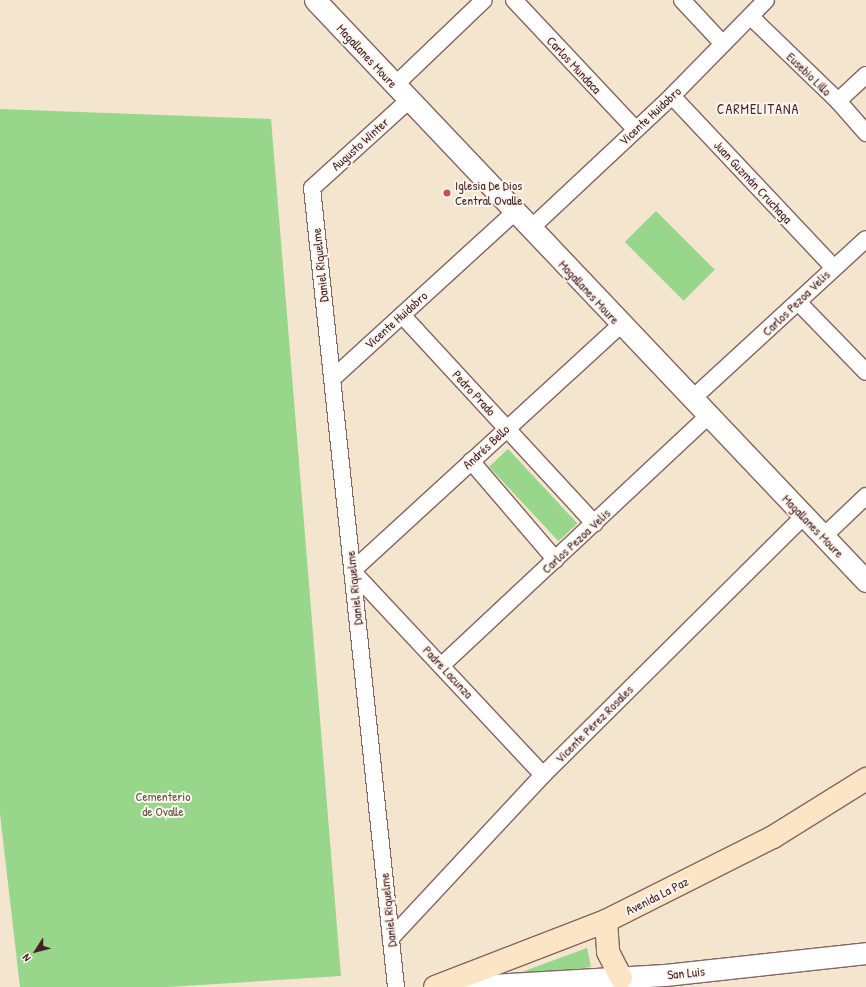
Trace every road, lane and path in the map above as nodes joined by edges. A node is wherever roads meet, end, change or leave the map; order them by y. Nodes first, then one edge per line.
1 (315, 0) edge
2 (484, 0) edge
3 (514, 0) edge
4 (682, 0) edge
5 (766, 0) edge
6 (751, 17) junction
7 (723, 44) junction
8 (866, 75) edge
9 (402, 93) junction
10 (672, 96) junction
11 (838, 101) junction
12 (635, 129) junction
13 (866, 133) edge
14 (312, 188) joint
15 (514, 213) junction
16 (530, 229) junction
17 (866, 240) edge
18 (833, 267) junction
19 (799, 303) junction
20 (402, 315) junction
21 (620, 325) junction
22 (866, 372) edge
23 (332, 379) junction
24 (692, 399) junction
25 (708, 416) junction
26 (507, 428) junction
27 (471, 461) junction
28 (866, 496) edge
29 (804, 516) junction
30 (596, 524) junction
31 (824, 536) junction
32 (556, 560) junction
33 (352, 571) junction
34 (866, 582) edge
35 (442, 665) junction
36 (543, 775) junction
37 (866, 779) edge
38 (606, 921) junction
39 (391, 938) junction
40 (866, 953) edge
41 (621, 978) junction
42 (666, 981) edge
43 (396, 987) edge
44 (435, 987) edge
45 (458, 987) edge

1 - 9 street, Magallanes Moure
2 - 9 street, Augusto Winter
3 - 12 street, Carlos Mundaca
4 - 7 street
5 - 6 street, Vicente Huidobro
6 - 7 street, Vicente Huidobro
6 - 11 street, Eusebio Lillo
7 - 10 street, Vicente Huidobro
8 - 11 street
9 - 14 street, Augusto Winter
9 - 15 street, Magallanes Moure
10 - 12 street, Vicente Huidobro
10 - 18 street, Juan Guzmán Cruchaga
11 - 13 street, Eusebio Lillo
12 - 16 street, Vicente Huidobro
14 - 23 street, Daniel Riquelme
15 - 16 street, Magallanes Moure
15 - 20 street, Vicente Huidobro
16 - 21 street, Magallanes Moure
17 - 18 street, Carlos Pezoa Velis
18 - 19 street, Carlos Pezoa Velis
19 - 22 street
19 - 24 street, Carlos Pezoa Velis
20 - 23 street, Vicente Huidobro
20 - 26 street, Pedro Prado
21 - 24 street, Magallanes Moure
21 - 26 street, Andrés Bello
23 - 33 street, Daniel Riquelme
24 - 25 street, Magallanes Moure
25 - 29 street, Magallanes Moure
25 - 30 street, Carlos Pezoa Velis
26 - 27 street, Andrés Bello
26 - 30 street, Pedro Prado
27 - 32 street
27 - 33 street, Andrés Bello
28 - 31 street
29 - 31 street, Magallanes Moure
29 - 36 street, Vicente Pérez Rosales
30 - 32 street, Carlos Pezoa Velis
31 - 34 street, Magallanes Moure
32 - 35 street, Carlos Pezoa Velis
33 - 35 street, Padre Lacunza
33 - 39 street, Daniel Riquelme
35 - 36 street, Padre Lacunza
36 - 39 street, Vicente Pérez Rosales
37 - 38 main road, Avenida La Paz
38 - 41 main road
38 - 44 main road, Avenida La Paz
39 - 43 street, Daniel Riquelme
40 - 42 street, San Luis
41 - 42 street, San Luis
41 - 45 street, San Luis

